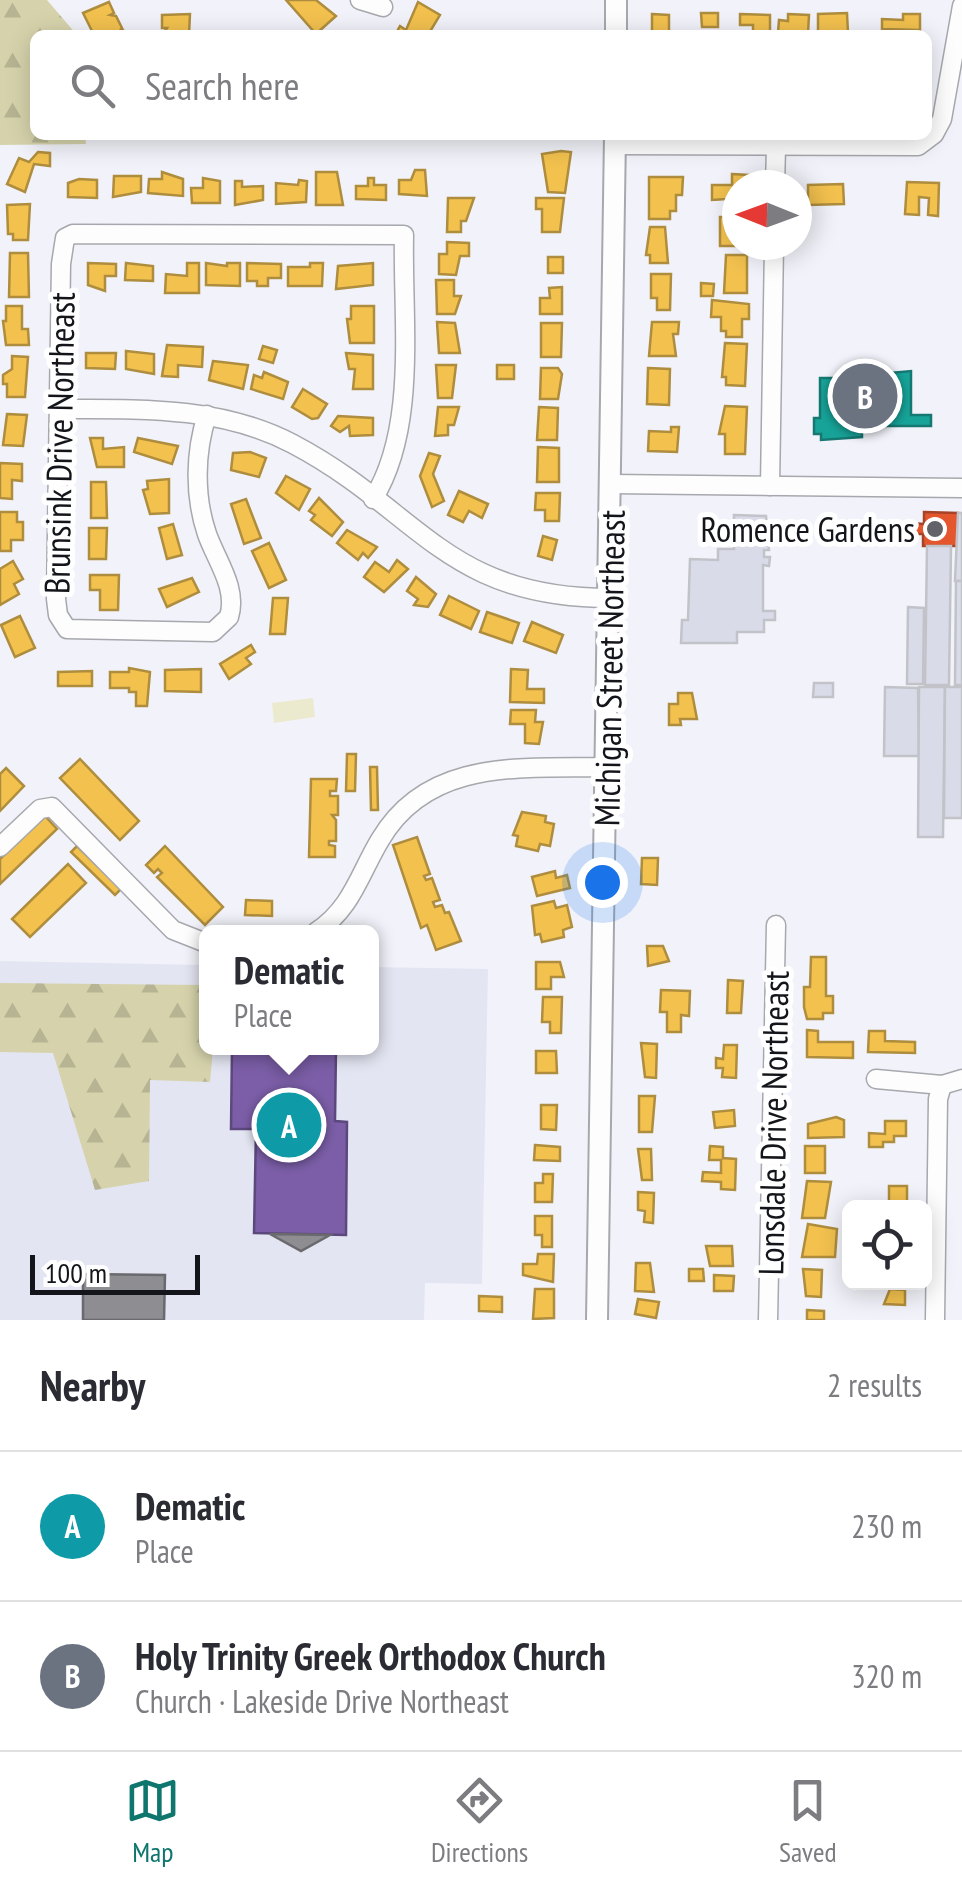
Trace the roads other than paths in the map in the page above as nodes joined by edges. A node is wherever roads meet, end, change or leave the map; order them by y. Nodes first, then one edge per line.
1 (360, 0) edge
2 (616, 0) edge
3 (962, 6) edge
4 (383, 8) dead end
5 (616, 30) edge
6 (932, 136) edge
7 (615, 140) edge
8 (926, 140) edge
9 (776, 148) junction
10 (776, 170) edge
11 (774, 260) edge
12 (60, 410) junction
13 (207, 415) junction
14 (611, 484) junction
15 (770, 486) junction
16 (962, 488) edge
17 (373, 499) junction
18 (610, 598) junction
19 (608, 768) junction
20 (0, 847) edge
21 (326, 925) edge
22 (776, 925) dead end
23 (199, 940) edge
24 (876, 1079) dead end
25 (962, 1080) edge
26 (942, 1085) junction
27 (597, 1320) edge
28 (768, 1320) edge
29 (935, 1320) edge

1 - 4 street
2 - 5 main road
3 - 6 street
7 - 9 street
7 - 14 main road, Michigan Street Northeast
8 - 9 street
9 - 10 street
11 - 15 street
12 - 13 street
12 - 13 street, Brunsink Drive Northeast
12 - 17 street, Brunsink Drive Northeast
13 - 17 street
14 - 15 street
14 - 18 main road, Michigan Street Northeast
15 - 16 street
17 - 18 street
18 - 19 main road, Michigan Street Northeast
19 - 21 street
19 - 27 main road, Michigan Street Northeast
20 - 23 street
22 - 28 street, Lonsdale Drive Northeast
24 - 26 street
25 - 26 street
26 - 29 street

